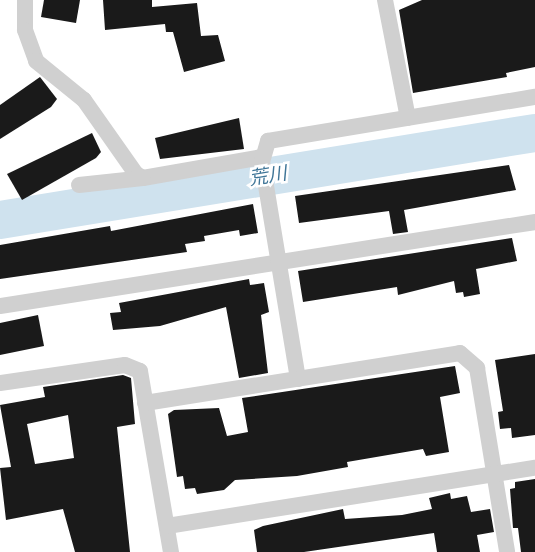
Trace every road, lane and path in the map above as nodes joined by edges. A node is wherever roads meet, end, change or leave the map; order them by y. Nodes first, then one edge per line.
1 (25, 0) edge
2 (385, 0) edge
3 (535, 97) edge
4 (408, 118) junction
5 (262, 157) junction
6 (143, 178) junction
7 (79, 184) dead end
8 (535, 222) edge
9 (278, 262) junction
10 (0, 306) edge
11 (298, 379) junction
12 (0, 383) edge
13 (145, 403) junction
14 (535, 468) edge
15 (495, 475) junction
16 (167, 526) junction
17 (171, 552) edge
18 (507, 552) edge

1 - 6 street
2 - 4 street
3 - 4 street
4 - 5 street
5 - 6 street
5 - 9 street
6 - 7 street
8 - 9 street
9 - 10 street
9 - 11 street
11 - 13 street
11 - 15 street
12 - 13 street
13 - 16 street
14 - 15 street
15 - 16 street
15 - 18 street
16 - 17 street

